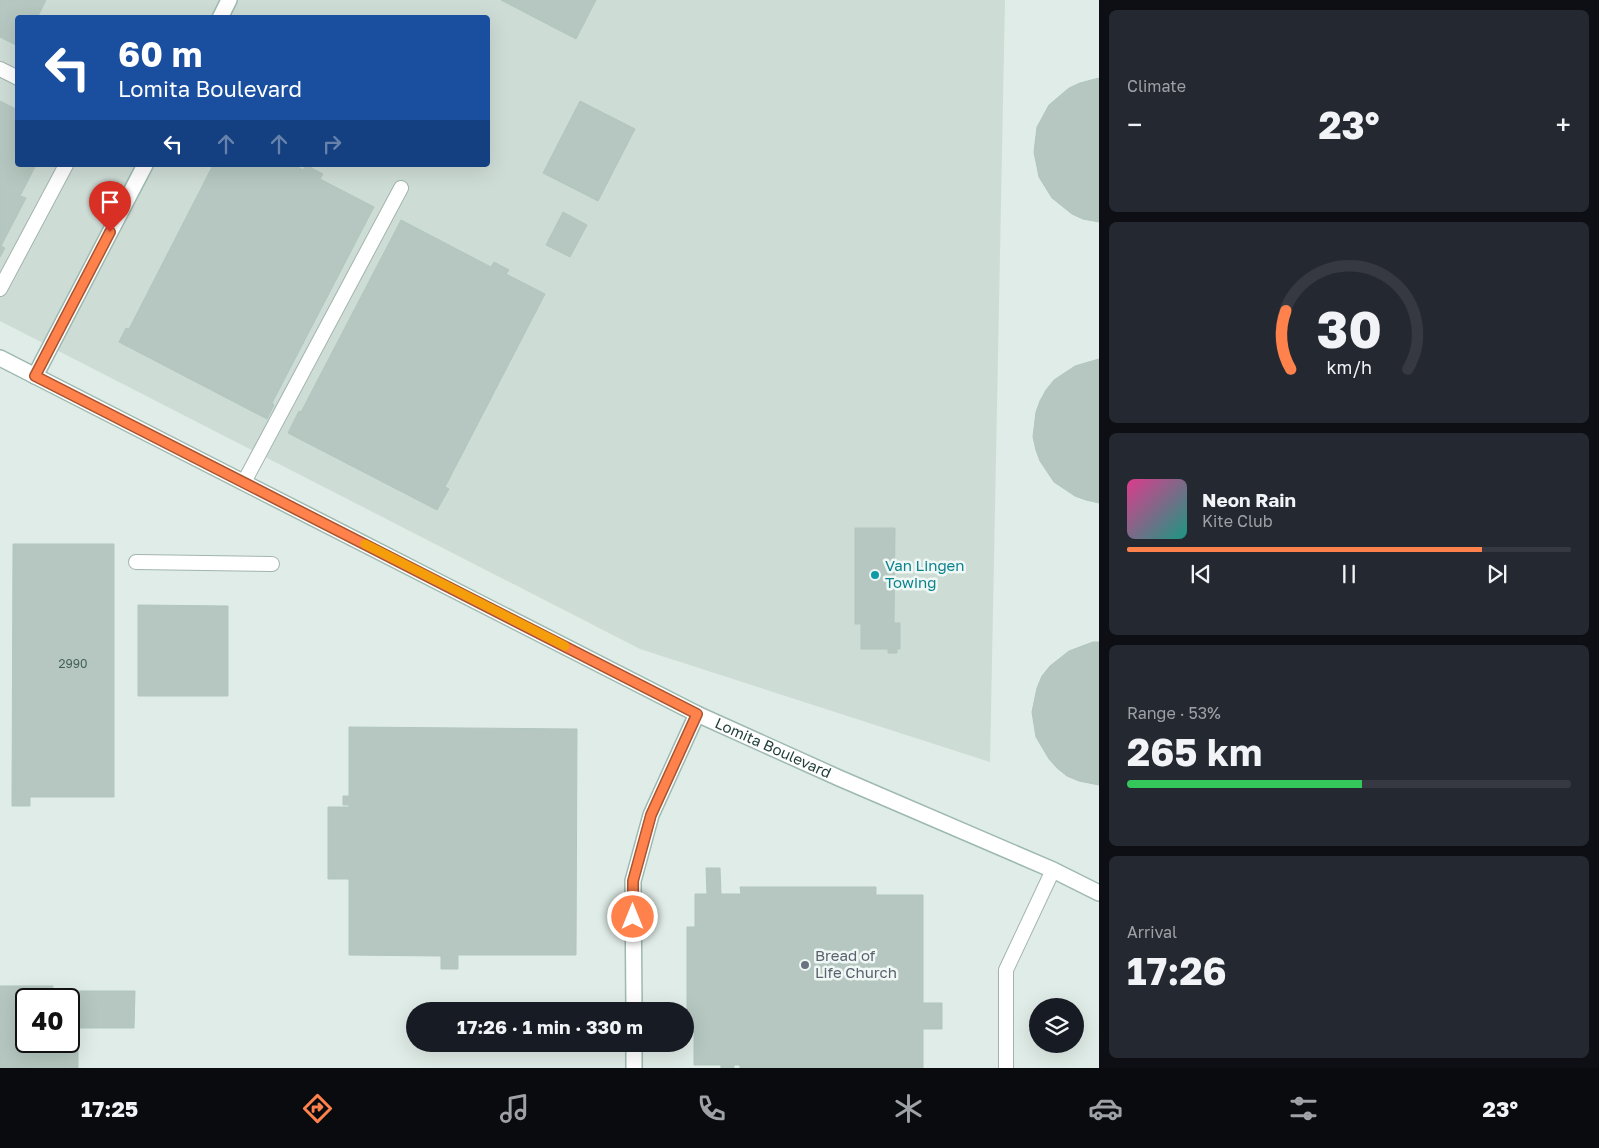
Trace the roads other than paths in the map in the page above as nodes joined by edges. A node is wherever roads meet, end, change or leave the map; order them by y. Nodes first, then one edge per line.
1 (229, 0) edge
2 (222, 15) edge
3 (0, 69) edge
4 (15, 76) edge
5 (65, 167) edge
6 (144, 167) edge
7 (401, 188) dead end
8 (0, 289) edge
9 (0, 358) edge
10 (35, 376) junction
11 (244, 482) junction
12 (136, 562) dead end
13 (272, 564) dead end
14 (697, 714) junction
15 (1053, 870) junction
16 (1099, 893) edge
17 (634, 1002) edge
18 (634, 1052) edge
19 (634, 1068) edge
20 (1006, 1068) edge

1 - 2 main road
3 - 4 lane
5 - 8 lane
6 - 10 main road
7 - 11 lane
9 - 10 main road, Lomita Boulevard
10 - 11 main road, Lomita Boulevard
11 - 14 main road, Lomita Boulevard
12 - 13 lane
14 - 15 main road, Lomita Boulevard
14 - 17 main road
15 - 16 main road, Lomita Boulevard
15 - 20 lane
18 - 19 main road

